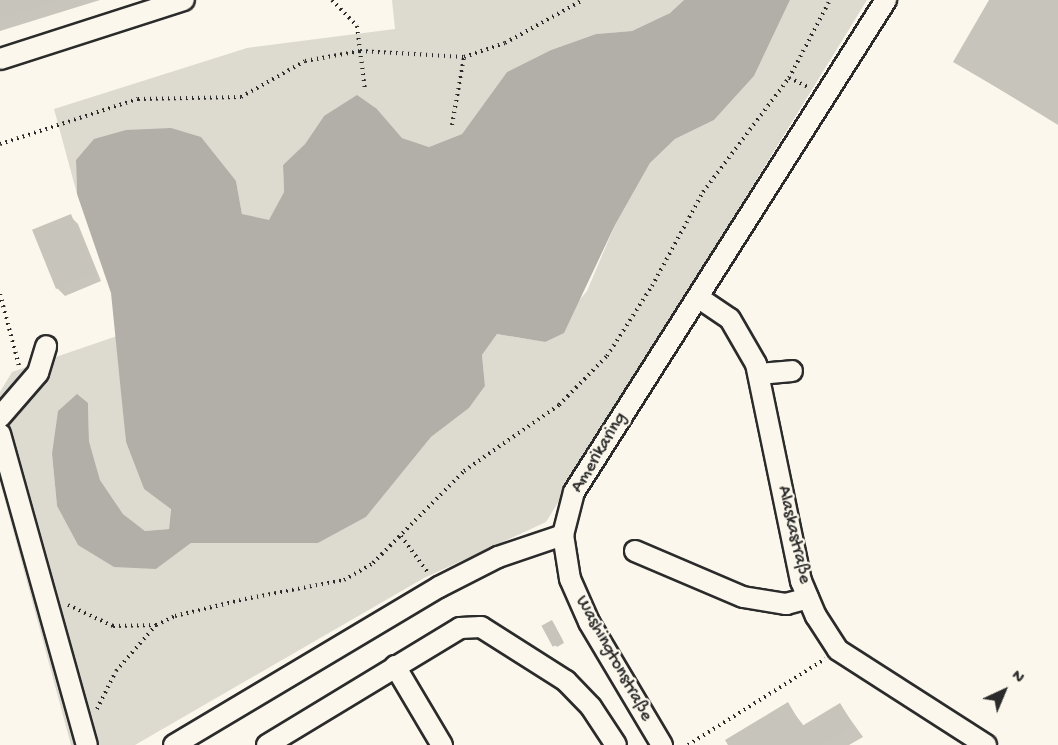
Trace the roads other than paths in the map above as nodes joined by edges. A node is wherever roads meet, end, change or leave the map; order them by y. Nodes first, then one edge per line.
1 (184, 0) edge
2 (886, 0) edge
3 (0, 59) edge
4 (699, 298) junction
5 (46, 346) dead end
6 (792, 371) dead end
7 (759, 374) junction
8 (0, 417) edge
9 (0, 434) edge
10 (563, 535) junction
11 (635, 551) dead end
12 (808, 598) junction
13 (395, 666) junction
14 (87, 745) edge
15 (174, 745) edge
16 (267, 745) edge
17 (442, 745) edge
18 (616, 745) edge
19 (662, 745) edge
20 (987, 745) edge

1 - 3 street
2 - 4 street, Amerikaring
4 - 7 street, Alaskastraße
4 - 10 street, Amerikaring
5 - 8 street
6 - 7 street
7 - 12 street, Alaskastraße
9 - 14 street
10 - 15 street
10 - 19 street, Washingtonstraße
11 - 12 street
12 - 20 street, Alaskastraße
13 - 16 street
13 - 17 street
13 - 18 street

